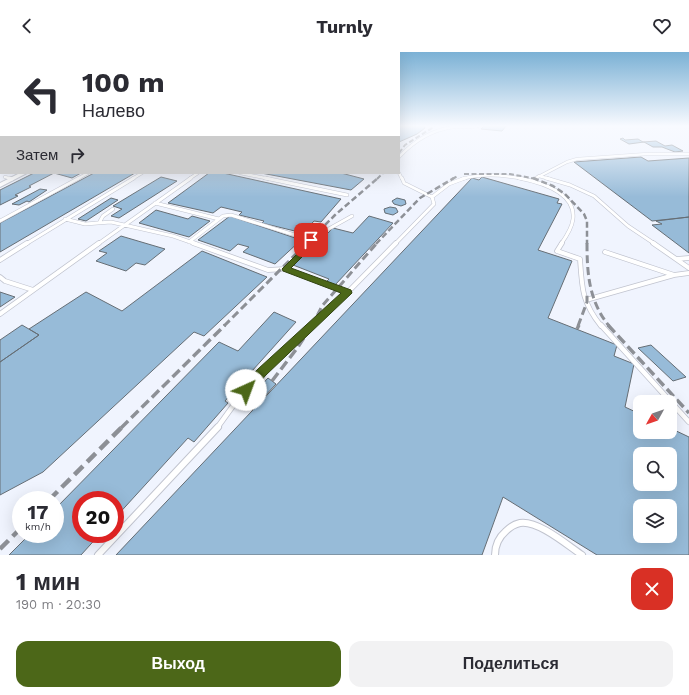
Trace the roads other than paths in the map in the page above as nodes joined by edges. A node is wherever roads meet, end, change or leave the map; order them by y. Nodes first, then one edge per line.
1 (689, 154) edge
2 (22, 174) edge
3 (86, 174) edge
4 (140, 174) edge
5 (197, 174) edge
6 (245, 174) edge
7 (400, 174) edge
8 (539, 176) junction
9 (5, 177) dead end
10 (12, 179) junction
11 (532, 181) junction
12 (0, 185) edge
13 (347, 195) dead end
14 (432, 197) junction
15 (155, 203) junction
16 (113, 209) dead end
17 (352, 216) dead end
18 (65, 219) junction
19 (219, 219) junction
20 (0, 220) edge
21 (99, 223) junction
22 (125, 224) junction
23 (314, 241) junction
24 (189, 242) junction
25 (605, 252) dead end
26 (689, 258) edge
27 (676, 259) junction
28 (0, 260) edge
29 (689, 268) edge
30 (286, 269) junction
31 (689, 273) edge
32 (674, 275) junction
33 (0, 277) edge
34 (33, 290) junction
35 (347, 293) junction
36 (586, 300) junction
37 (0, 314) edge
38 (689, 422) edge
39 (98, 555) edge
40 (495, 555) edge
41 (582, 555) edge

1 - 8 lane
2 - 10 street
3 - 20 lane
4 - 18 lane
5 - 15 lane
6 - 13 lane
7 - 14 lane
8 - 11 lane
8 - 27 lane
9 - 10 lane
10 - 12 street
11 - 14 lane
11 - 36 lane
14 - 35 lane
15 - 19 lane
15 - 22 lane
16 - 21 lane
17 - 23 lane
18 - 21 lane
18 - 28 lane
19 - 23 lane
19 - 24 lane
21 - 22 lane
22 - 24 lane
22 - 34 lane
23 - 30 lane
24 - 30 lane
25 - 32 lane
26 - 27 lane
27 - 29 lane
30 - 35 lane
31 - 32 lane
32 - 36 lane
33 - 34 lane
34 - 37 lane
35 - 39 lane
36 - 38 lane
40 - 41 lane

